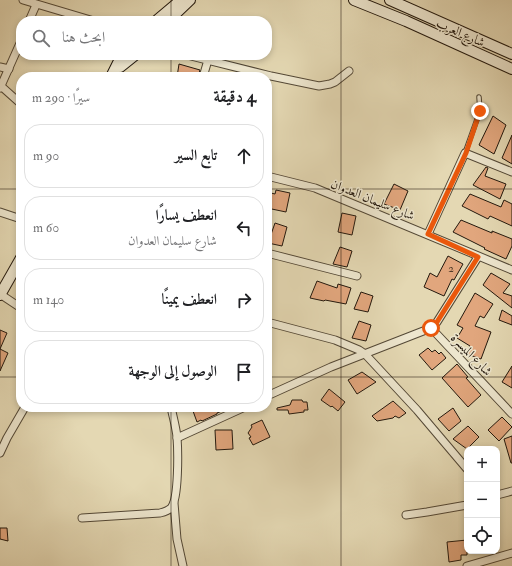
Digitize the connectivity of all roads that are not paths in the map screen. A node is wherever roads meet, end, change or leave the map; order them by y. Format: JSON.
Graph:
{"nodes":[{"id":1,"x":23,"y":0,"type":"edge"},
{"id":2,"x":181,"y":0,"type":"edge"},
{"id":3,"x":190,"y":0,"type":"edge"},
{"id":4,"x":354,"y":0,"type":"edge"},
{"id":5,"x":390,"y":0,"type":"edge"},
{"id":6,"x":36,"y":5,"type":"junction"},
{"id":7,"x":31,"y":16,"type":"edge"},
{"id":8,"x":76,"y":16,"type":"edge"},
{"id":9,"x":162,"y":16,"type":"edge"},
{"id":10,"x":173,"y":16,"type":"edge"},
{"id":11,"x":16,"y":53,"type":"edge"},
{"id":12,"x":512,"y":54,"type":"edge"},
{"id":13,"x":121,"y":60,"type":"edge"},
{"id":14,"x":129,"y":60,"type":"edge"},
{"id":15,"x":208,"y":60,"type":"joint"},
{"id":16,"x":0,"y":67,"type":"edge"},
{"id":17,"x":117,"y":68,"type":"junction"},
{"id":18,"x":9,"y":69,"type":"junction"},
{"id":19,"x":512,"y":69,"type":"edge"},
{"id":20,"x":349,"y":71,"type":"dead end"},
{"id":21,"x":114,"y":72,"type":"edge"},
{"id":22,"x":204,"y":72,"type":"edge"},
{"id":23,"x":255,"y":72,"type":"edge"},
{"id":24,"x":272,"y":76,"type":"edge"},
{"id":25,"x":0,"y":87,"type":"edge"},
{"id":26,"x":479,"y":96,"type":"dead end"},
{"id":27,"x":16,"y":100,"type":"edge"},
{"id":28,"x":466,"y":153,"type":"junction"},
{"id":29,"x":512,"y":172,"type":"edge"},
{"id":30,"x":272,"y":177,"type":"edge"},
{"id":31,"x":0,"y":212,"type":"edge"},
{"id":32,"x":16,"y":217,"type":"edge"},
{"id":33,"x":428,"y":234,"type":"junction"},
{"id":34,"x":272,"y":254,"type":"edge"},
{"id":35,"x":478,"y":257,"type":"junction"},
{"id":36,"x":16,"y":267,"type":"edge"},
{"id":37,"x":512,"y":270,"type":"edge"},
{"id":38,"x":357,"y":276,"type":"dead end"},
{"id":39,"x":0,"y":294,"type":"edge"},
{"id":40,"x":16,"y":305,"type":"edge"},
{"id":41,"x":272,"y":323,"type":"edge"},
{"id":42,"x":431,"y":328,"type":"junction"},
{"id":43,"x":365,"y":354,"type":"junction"},
{"id":44,"x":272,"y":394,"type":"edge"},
{"id":45,"x":22,"y":412,"type":"edge"},
{"id":46,"x":172,"y":412,"type":"edge"},
{"id":47,"x":234,"y":412,"type":"edge"},
{"id":48,"x":512,"y":414,"type":"edge"},
{"id":49,"x":177,"y":438,"type":"junction"},
{"id":50,"x":0,"y":453,"type":"edge"},
{"id":51,"x":464,"y":466,"type":"edge"},
{"id":52,"x":512,"y":491,"type":"edge"},
{"id":53,"x":500,"y":494,"type":"edge"},
{"id":54,"x":174,"y":503,"type":"junction"},
{"id":55,"x":464,"y":506,"type":"edge"},
{"id":56,"x":406,"y":515,"type":"dead end"},
{"id":57,"x":82,"y":518,"type":"dead end"},
{"id":58,"x":512,"y":552,"type":"edge"},
{"id":59,"x":183,"y":566,"type":"edge"},
{"id":60,"x":467,"y":566,"type":"edge"}],
"edges":[{"from":1,"to":6,"type":"street"},
{"from":2,"to":9,"type":"main road"},
{"from":3,"to":10,"type":"main road"},
{"from":4,"to":19,"type":"main road","name":"شارع العرب"},
{"from":5,"to":12,"type":"main road","name":"شارع العرب"},
{"from":6,"to":7,"type":"street"},
{"from":6,"to":8,"type":"street"},
{"from":11,"to":18,"type":"street"},
{"from":13,"to":17,"type":"main road"},
{"from":14,"to":17,"type":"main road"},
{"from":15,"to":22,"type":"street"},
{"from":15,"to":23,"type":"street"},
{"from":16,"to":18,"type":"street"},
{"from":17,"to":21,"type":"main road"},
{"from":18,"to":25,"type":"street"},
{"from":20,"to":24,"type":"street"},
{"from":25,"to":27,"type":"street"},
{"from":26,"to":28,"type":"lane"},
{"from":28,"to":29,"type":"street"},
{"from":28,"to":33,"type":"street"},
{"from":30,"to":33,"type":"street","name":"شارع سليمان العدوان"},
{"from":31,"to":32,"type":"street"},
{"from":33,"to":35,"type":"street","name":"شارع سليمان العدوان"},
{"from":34,"to":38,"type":"street"},
{"from":35,"to":37,"type":"street","name":"شارع سليمان العدوان"},
{"from":35,"to":42,"type":"street"},
{"from":36,"to":39,"type":"main road"},
{"from":39,"to":40,"type":"street"},
{"from":41,"to":43,"type":"street"},
{"from":42,"to":43,"type":"street"},
{"from":42,"to":48,"type":"street","name":"شارع الميسرة"},
{"from":43,"to":44,"type":"street"},
{"from":43,"to":51,"type":"street"},
{"from":45,"to":50,"type":"street"},
{"from":46,"to":49,"type":"street"},
{"from":47,"to":49,"type":"street"},
{"from":49,"to":54,"type":"street"},
{"from":52,"to":53,"type":"street"},
{"from":54,"to":57,"type":"street"},
{"from":54,"to":59,"type":"street"},
{"from":55,"to":56,"type":"street"},
{"from":58,"to":60,"type":"street"}]}
